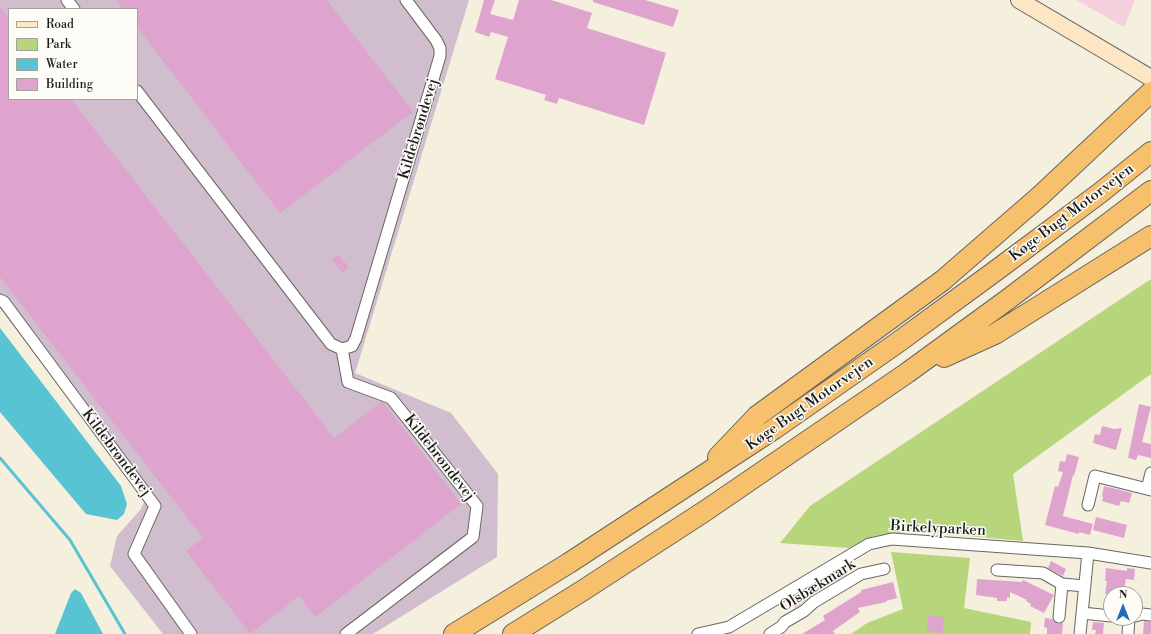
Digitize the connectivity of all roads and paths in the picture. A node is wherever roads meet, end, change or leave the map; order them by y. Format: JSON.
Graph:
{"nodes":[{"id":1,"x":67,"y":0,"type":"edge"},
{"id":2,"x":406,"y":0,"type":"edge"},
{"id":3,"x":1019,"y":0,"type":"edge"},
{"id":4,"x":73,"y":8,"type":"edge"},
{"id":5,"x":1151,"y":78,"type":"edge"},
{"id":6,"x":138,"y":92,"type":"edge"},
{"id":7,"x":1151,"y":92,"type":"edge"},
{"id":8,"x":1151,"y":152,"type":"edge"},
{"id":9,"x":1151,"y":191,"type":"edge"},
{"id":10,"x":1151,"y":236,"type":"edge"},
{"id":11,"x":0,"y":300,"type":"edge"},
{"id":12,"x":342,"y":349,"type":"junction"},
{"id":13,"x":907,"y":373,"type":"junction"},
{"id":14,"x":1151,"y":473,"type":"edge"},
{"id":15,"x":691,"y":484,"type":"junction"},
{"id":16,"x":1149,"y":489,"type":"edge"},
{"id":17,"x":1088,"y":505,"type":"dead end"},
{"id":18,"x":1088,"y":553,"type":"junction"},
{"id":19,"x":1151,"y":563,"type":"edge"},
{"id":20,"x":884,"y":569,"type":"dead end"},
{"id":21,"x":997,"y":570,"type":"dead end"},
{"id":22,"x":1062,"y":584,"type":"junction"},
{"id":23,"x":1085,"y":586,"type":"junction"},
{"id":24,"x":1082,"y":613,"type":"junction"},
{"id":25,"x":1103,"y":615,"type":"edge"},
{"id":26,"x":1059,"y":617,"type":"dead end"},
{"id":27,"x":731,"y":630,"type":"edge"},
{"id":28,"x":191,"y":634,"type":"edge"},
{"id":29,"x":346,"y":634,"type":"edge"},
{"id":30,"x":454,"y":634,"type":"edge"},
{"id":31,"x":513,"y":634,"type":"edge"},
{"id":32,"x":698,"y":634,"type":"edge"},
{"id":33,"x":770,"y":634,"type":"edge"},
{"id":34,"x":1080,"y":634,"type":"edge"}],
"edges":[{"from":1,"to":4,"type":"street"},
{"from":2,"to":12,"type":"street","name":"Kildebrøndevej"},
{"from":3,"to":5,"type":"street"},
{"from":6,"to":12,"type":"street"},
{"from":7,"to":15,"type":"highway"},
{"from":8,"to":15,"type":"highway","name":"Køge Bugt Motorvejen"},
{"from":9,"to":13,"type":"highway","name":"Køge Bugt Motorvejen"},
{"from":10,"to":13,"type":"highway"},
{"from":11,"to":28,"type":"street","name":"Kildebrøndevej"},
{"from":12,"to":29,"type":"street","name":"Kildebrøndevej"},
{"from":13,"to":31,"type":"highway","name":"Køge Bugt Motorvejen"},
{"from":14,"to":16,"type":"street"},
{"from":15,"to":30,"type":"highway","name":"Køge Bugt Motorvejen"},
{"from":16,"to":17,"type":"street"},
{"from":18,"to":19,"type":"street","name":"Birkelyparken"},
{"from":18,"to":23,"type":"street"},
{"from":18,"to":27,"type":"street","name":"Birkelyparken"},
{"from":20,"to":33,"type":"street","name":"Olsbækmark"},
{"from":21,"to":22,"type":"street"},
{"from":22,"to":23,"type":"street"},
{"from":22,"to":26,"type":"street"},
{"from":23,"to":24,"type":"street"},
{"from":24,"to":25,"type":"street"},
{"from":24,"to":34,"type":"street"},
{"from":27,"to":32,"type":"street","name":"Birkelyparken"}]}
